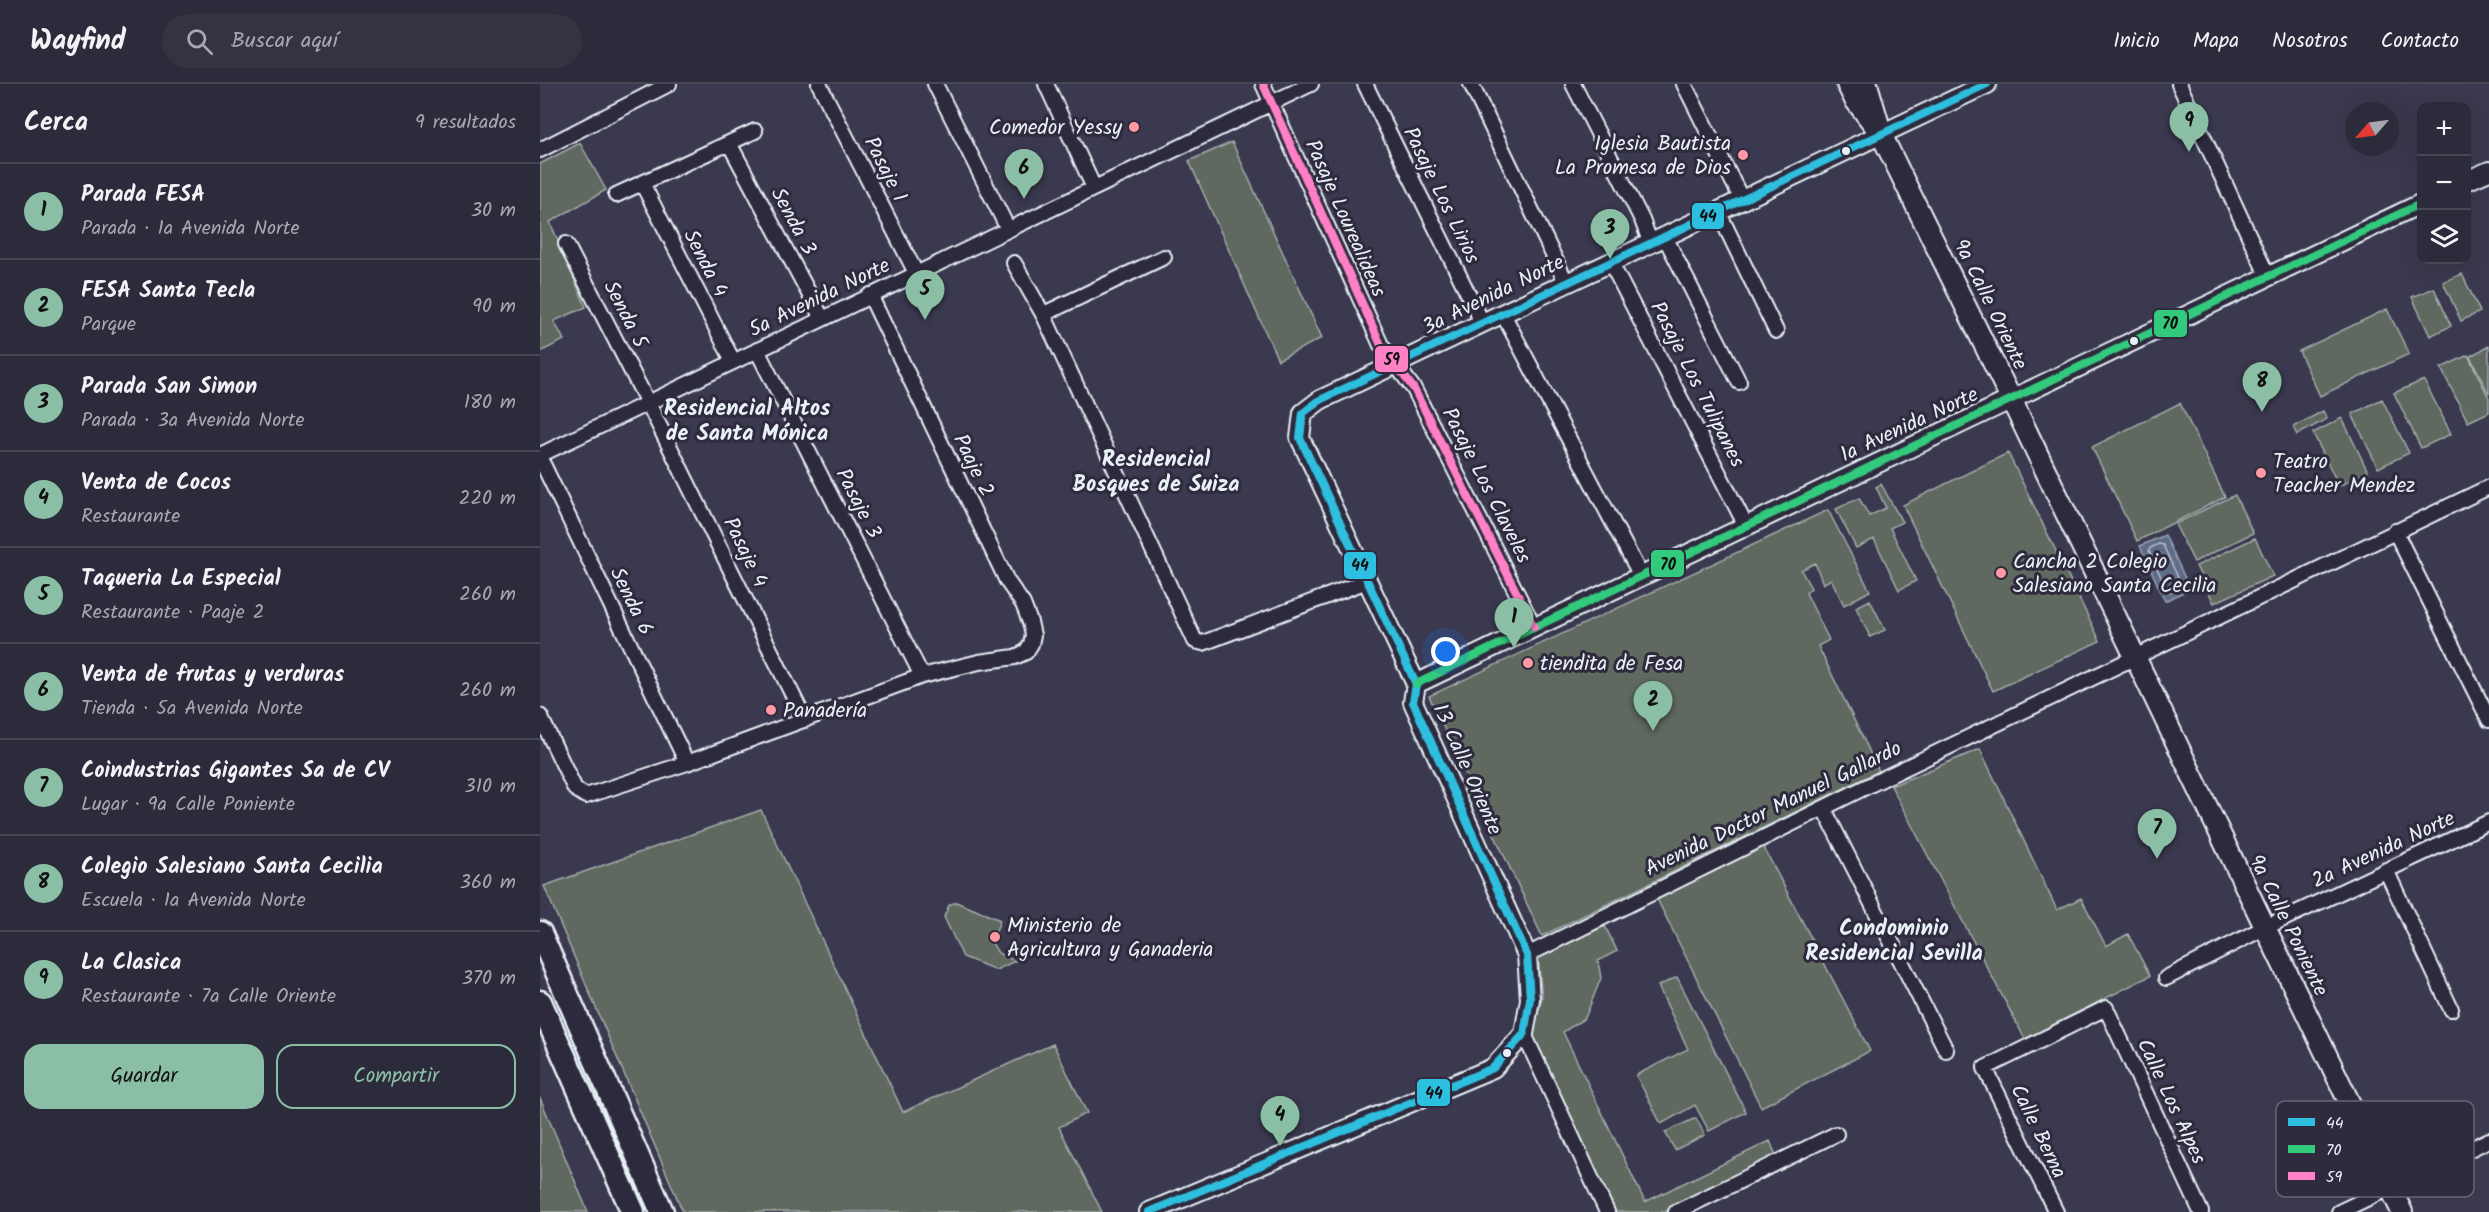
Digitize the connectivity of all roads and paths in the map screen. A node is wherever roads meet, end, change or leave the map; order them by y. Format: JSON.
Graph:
{"nodes":[{"id":1,"x":669,"y":84,"type":"edge"},
{"id":2,"x":819,"y":84,"type":"edge"},
{"id":3,"x":935,"y":84,"type":"edge"},
{"id":4,"x":1046,"y":84,"type":"edge"},
{"id":5,"x":1263,"y":84,"type":"edge"},
{"id":6,"x":1311,"y":84,"type":"edge"},
{"id":7,"x":1365,"y":84,"type":"edge"},
{"id":8,"x":1471,"y":84,"type":"edge"},
{"id":9,"x":1573,"y":84,"type":"edge"},
{"id":10,"x":1684,"y":84,"type":"edge"},
{"id":11,"x":1847,"y":84,"type":"edge"},
{"id":12,"x":1867,"y":84,"type":"edge"},
{"id":13,"x":1988,"y":84,"type":"edge"},
{"id":14,"x":2179,"y":84,"type":"edge"},
{"id":15,"x":1271,"y":103,"type":"junction"},
{"id":16,"x":755,"y":131,"type":"dead end"},
{"id":17,"x":1881,"y":134,"type":"junction"},
{"id":18,"x":729,"y":143,"type":"junction"},
{"id":19,"x":540,"y":150,"type":"edge"},
{"id":20,"x":2489,"y":171,"type":"edge"},
{"id":21,"x":2471,"y":179,"type":"edge"},
{"id":22,"x":642,"y":183,"type":"junction"},
{"id":23,"x":1094,"y":188,"type":"junction"},
{"id":24,"x":616,"y":195,"type":"dead end"},
{"id":25,"x":1742,"y":200,"type":"junction"},
{"id":26,"x":2417,"y":205,"type":"edge"},
{"id":27,"x":1718,"y":212,"type":"junction"},
{"id":28,"x":1008,"y":229,"type":"junction"},
{"id":29,"x":1658,"y":240,"type":"junction"},
{"id":30,"x":566,"y":244,"type":"dead end"},
{"id":31,"x":1164,"y":257,"type":"dead end"},
{"id":32,"x":1014,"y":262,"type":"dead end"},
{"id":33,"x":1611,"y":263,"type":"junction"},
{"id":34,"x":916,"y":273,"type":"junction"},
{"id":35,"x":2268,"y":276,"type":"junction"},
{"id":36,"x":1567,"y":284,"type":"junction"},
{"id":37,"x":870,"y":295,"type":"junction"},
{"id":38,"x":1503,"y":314,"type":"junction"},
{"id":39,"x":1044,"y":316,"type":"junction"},
{"id":40,"x":822,"y":318,"type":"junction"},
{"id":41,"x":1483,"y":324,"type":"junction"},
{"id":42,"x":1776,"y":331,"type":"dead end"},
{"id":43,"x":757,"y":350,"type":"junction"},
{"id":44,"x":733,"y":361,"type":"junction"},
{"id":45,"x":1396,"y":366,"type":"junction"},
{"id":46,"x":1739,"y":382,"type":"dead end"},
{"id":47,"x":2012,"y":400,"type":"junction"},
{"id":48,"x":648,"y":403,"type":"junction"},
{"id":49,"x":1300,"y":438,"type":"joint"},
{"id":50,"x":540,"y":457,"type":"edge"},
{"id":51,"x":2489,"y":487,"type":"edge"},
{"id":52,"x":1746,"y":526,"type":"junction"},
{"id":53,"x":2395,"y":531,"type":"junction"},
{"id":54,"x":1641,"y":576,"type":"junction"},
{"id":55,"x":1367,"y":581,"type":"junction"},
{"id":56,"x":1534,"y":627,"type":"junction"},
{"id":57,"x":2135,"y":659,"type":"junction"},
{"id":58,"x":922,"y":675,"type":"junction"},
{"id":59,"x":1416,"y":684,"type":"junction"},
{"id":60,"x":540,"y":716,"type":"edge"},
{"id":61,"x":805,"y":720,"type":"junction"},
{"id":62,"x":2489,"y":720,"type":"edge"},
{"id":63,"x":687,"y":763,"type":"junction"},
{"id":64,"x":1824,"y":808,"type":"junction"},
{"id":65,"x":2489,"y":822,"type":"edge"},
{"id":66,"x":2386,"y":870,"type":"junction"},
{"id":67,"x":2264,"y":928,"type":"junction"},
{"id":68,"x":540,"y":933,"type":"edge"},
{"id":69,"x":1527,"y":955,"type":"junction"},
{"id":70,"x":2166,"y":978,"type":"dead end"},
{"id":71,"x":540,"y":1002,"type":"edge"},
{"id":72,"x":2106,"y":1008,"type":"joint"},
{"id":73,"x":2451,"y":1009,"type":"dead end"},
{"id":74,"x":1524,"y":1034,"type":"junction"},
{"id":75,"x":1946,"y":1050,"type":"dead end"},
{"id":76,"x":2347,"y":1101,"type":"edge"},
{"id":77,"x":1836,"y":1134,"type":"dead end"},
{"id":78,"x":2489,"y":1140,"type":"edge"},
{"id":79,"x":2474,"y":1147,"type":"edge"},
{"id":80,"x":2370,"y":1197,"type":"edge"},
{"id":81,"x":2394,"y":1197,"type":"edge"},
{"id":82,"x":633,"y":1212,"type":"edge"},
{"id":83,"x":662,"y":1212,"type":"edge"},
{"id":84,"x":1149,"y":1212,"type":"edge"},
{"id":85,"x":1606,"y":1212,"type":"edge"},
{"id":86,"x":1676,"y":1212,"type":"edge"},
{"id":87,"x":2055,"y":1212,"type":"edge"},
{"id":88,"x":2201,"y":1212,"type":"edge"},
{"id":89,"x":2339,"y":1212,"type":"edge"},
{"id":90,"x":2402,"y":1212,"type":"edge"}],
"edges":[{"from":1,"to":19,"type":"street"},
{"from":2,"to":34,"type":"street","name":"Pasaje 1"},
{"from":3,"to":28,"type":"street"},
{"from":4,"to":23,"type":"street"},
{"from":5,"to":15,"type":"street","name":"Pasaje Lourealideas"},
{"from":6,"to":15,"type":"street","name":"5a Avenida Norte"},
{"from":7,"to":41,"type":"street","name":"Pasaje Los Lirios"},
{"from":8,"to":36,"type":"street"},
{"from":9,"to":29,"type":"street"},
{"from":10,"to":25,"type":"street"},
{"from":11,"to":17,"type":"main road","name":"9a Calle Oriente"},
{"from":12,"to":17,"type":"main road","name":"9a Calle Oriente"},
{"from":13,"to":17,"type":"street","name":"3a Avenida Norte"},
{"from":14,"to":35,"type":"street"},
{"from":15,"to":23,"type":"street","name":"5a Avenida Norte"},
{"from":15,"to":45,"type":"street","name":"Pasaje Lourealideas"},
{"from":16,"to":18,"type":"street"},
{"from":17,"to":25,"type":"street","name":"3a Avenida Norte"},
{"from":17,"to":47,"type":"main road","name":"9a Calle Oriente"},
{"from":18,"to":22,"type":"street"},
{"from":18,"to":40,"type":"street","name":"Senda 3"},
{"from":20,"to":21,"type":"street"},
{"from":22,"to":24,"type":"street"},
{"from":22,"to":44,"type":"street","name":"Senda 4"},
{"from":23,"to":28,"type":"street","name":"5a Avenida Norte"},
{"from":25,"to":27,"type":"street","name":"3a Avenida Norte"},
{"from":26,"to":35,"type":"street","name":"1a Avenida Norte"},
{"from":27,"to":29,"type":"street","name":"3a Avenida Norte"},
{"from":27,"to":42,"type":"street"},
{"from":28,"to":34,"type":"street","name":"5a Avenida Norte"},
{"from":29,"to":33,"type":"street","name":"3a Avenida Norte"},
{"from":29,"to":46,"type":"street"},
{"from":30,"to":48,"type":"street","name":"Senda 5"},
{"from":31,"to":39,"type":"street"},
{"from":32,"to":39,"type":"street"},
{"from":33,"to":36,"type":"street","name":"3a Avenida Norte"},
{"from":33,"to":52,"type":"street","name":"Pasaje Los Tulipanes"},
{"from":34,"to":37,"type":"street","name":"5a Avenida Norte"},
{"from":35,"to":47,"type":"street","name":"1a Avenida Norte"},
{"from":36,"to":38,"type":"street","name":"3a Avenida Norte"},
{"from":37,"to":40,"type":"street","name":"5a Avenida Norte"},
{"from":37,"to":58,"type":"street","name":"Paaje 2"},
{"from":38,"to":41,"type":"street","name":"3a Avenida Norte"},
{"from":38,"to":54,"type":"street"},
{"from":39,"to":55,"type":"street"},
{"from":40,"to":43,"type":"street","name":"5a Avenida Norte"},
{"from":41,"to":45,"type":"street","name":"3a Avenida Norte"},
{"from":43,"to":44,"type":"street","name":"5a Avenida Norte"},
{"from":43,"to":58,"type":"street","name":"Pasaje 3"},
{"from":44,"to":48,"type":"street","name":"5a Avenida Norte"},
{"from":45,"to":49,"type":"street","name":"3a Avenida Norte"},
{"from":45,"to":56,"type":"street","name":"Pasaje Los Claveles"},
{"from":47,"to":52,"type":"street","name":"1a Avenida Norte"},
{"from":47,"to":57,"type":"main road","name":"9a Calle Oriente"},
{"from":48,"to":50,"type":"street","name":"5a Avenida Norte"},
{"from":48,"to":61,"type":"street","name":"Pasaje 4"},
{"from":49,"to":55,"type":"street","name":"13 Calle Oriente"},
{"from":50,"to":63,"type":"street","name":"Senda 6"},
{"from":51,"to":53,"type":"street","name":"Avenida Doctor Manuel Gallardo"},
{"from":52,"to":54,"type":"street","name":"1a Avenida Norte"},
{"from":53,"to":57,"type":"street","name":"Avenida Doctor Manuel Gallardo"},
{"from":53,"to":62,"type":"street"},
{"from":54,"to":56,"type":"street","name":"1a Avenida Norte"},
{"from":55,"to":59,"type":"street","name":"13 Calle Oriente"},
{"from":56,"to":59,"type":"street","name":"1a Avenida Norte"},
{"from":57,"to":64,"type":"street","name":"Avenida Doctor Manuel Gallardo"},
{"from":57,"to":67,"type":"main road","name":"9a Calle Poniente"},
{"from":58,"to":61,"type":"street"},
{"from":59,"to":69,"type":"street","name":"13 Calle Oriente"},
{"from":60,"to":63,"type":"street"},
{"from":61,"to":63,"type":"street"},
{"from":64,"to":69,"type":"street","name":"Avenida Doctor Manuel Gallardo"},
{"from":64,"to":75,"type":"street"},
{"from":65,"to":66,"type":"street","name":"2a Avenida Norte"},
{"from":66,"to":67,"type":"street","name":"2a Avenida Norte"},
{"from":66,"to":73,"type":"street"},
{"from":67,"to":70,"type":"street","name":"2a Avenida Norte"},
{"from":67,"to":76,"type":"main road","name":"9a Calle Poniente"},
{"from":68,"to":83,"type":"highway"},
{"from":69,"to":74,"type":"street"},
{"from":71,"to":82,"type":"highway"},
{"from":72,"to":87,"type":"street","name":"Calle Berna"},
{"from":72,"to":88,"type":"street","name":"Calle Los Alpes"},
{"from":74,"to":84,"type":"street"},
{"from":74,"to":85,"type":"street"},
{"from":77,"to":86,"type":"street"},
{"from":78,"to":79,"type":"street"},
{"from":80,"to":89,"type":"street"},
{"from":81,"to":90,"type":"main road","name":"9a Calle Poniente"}]}
